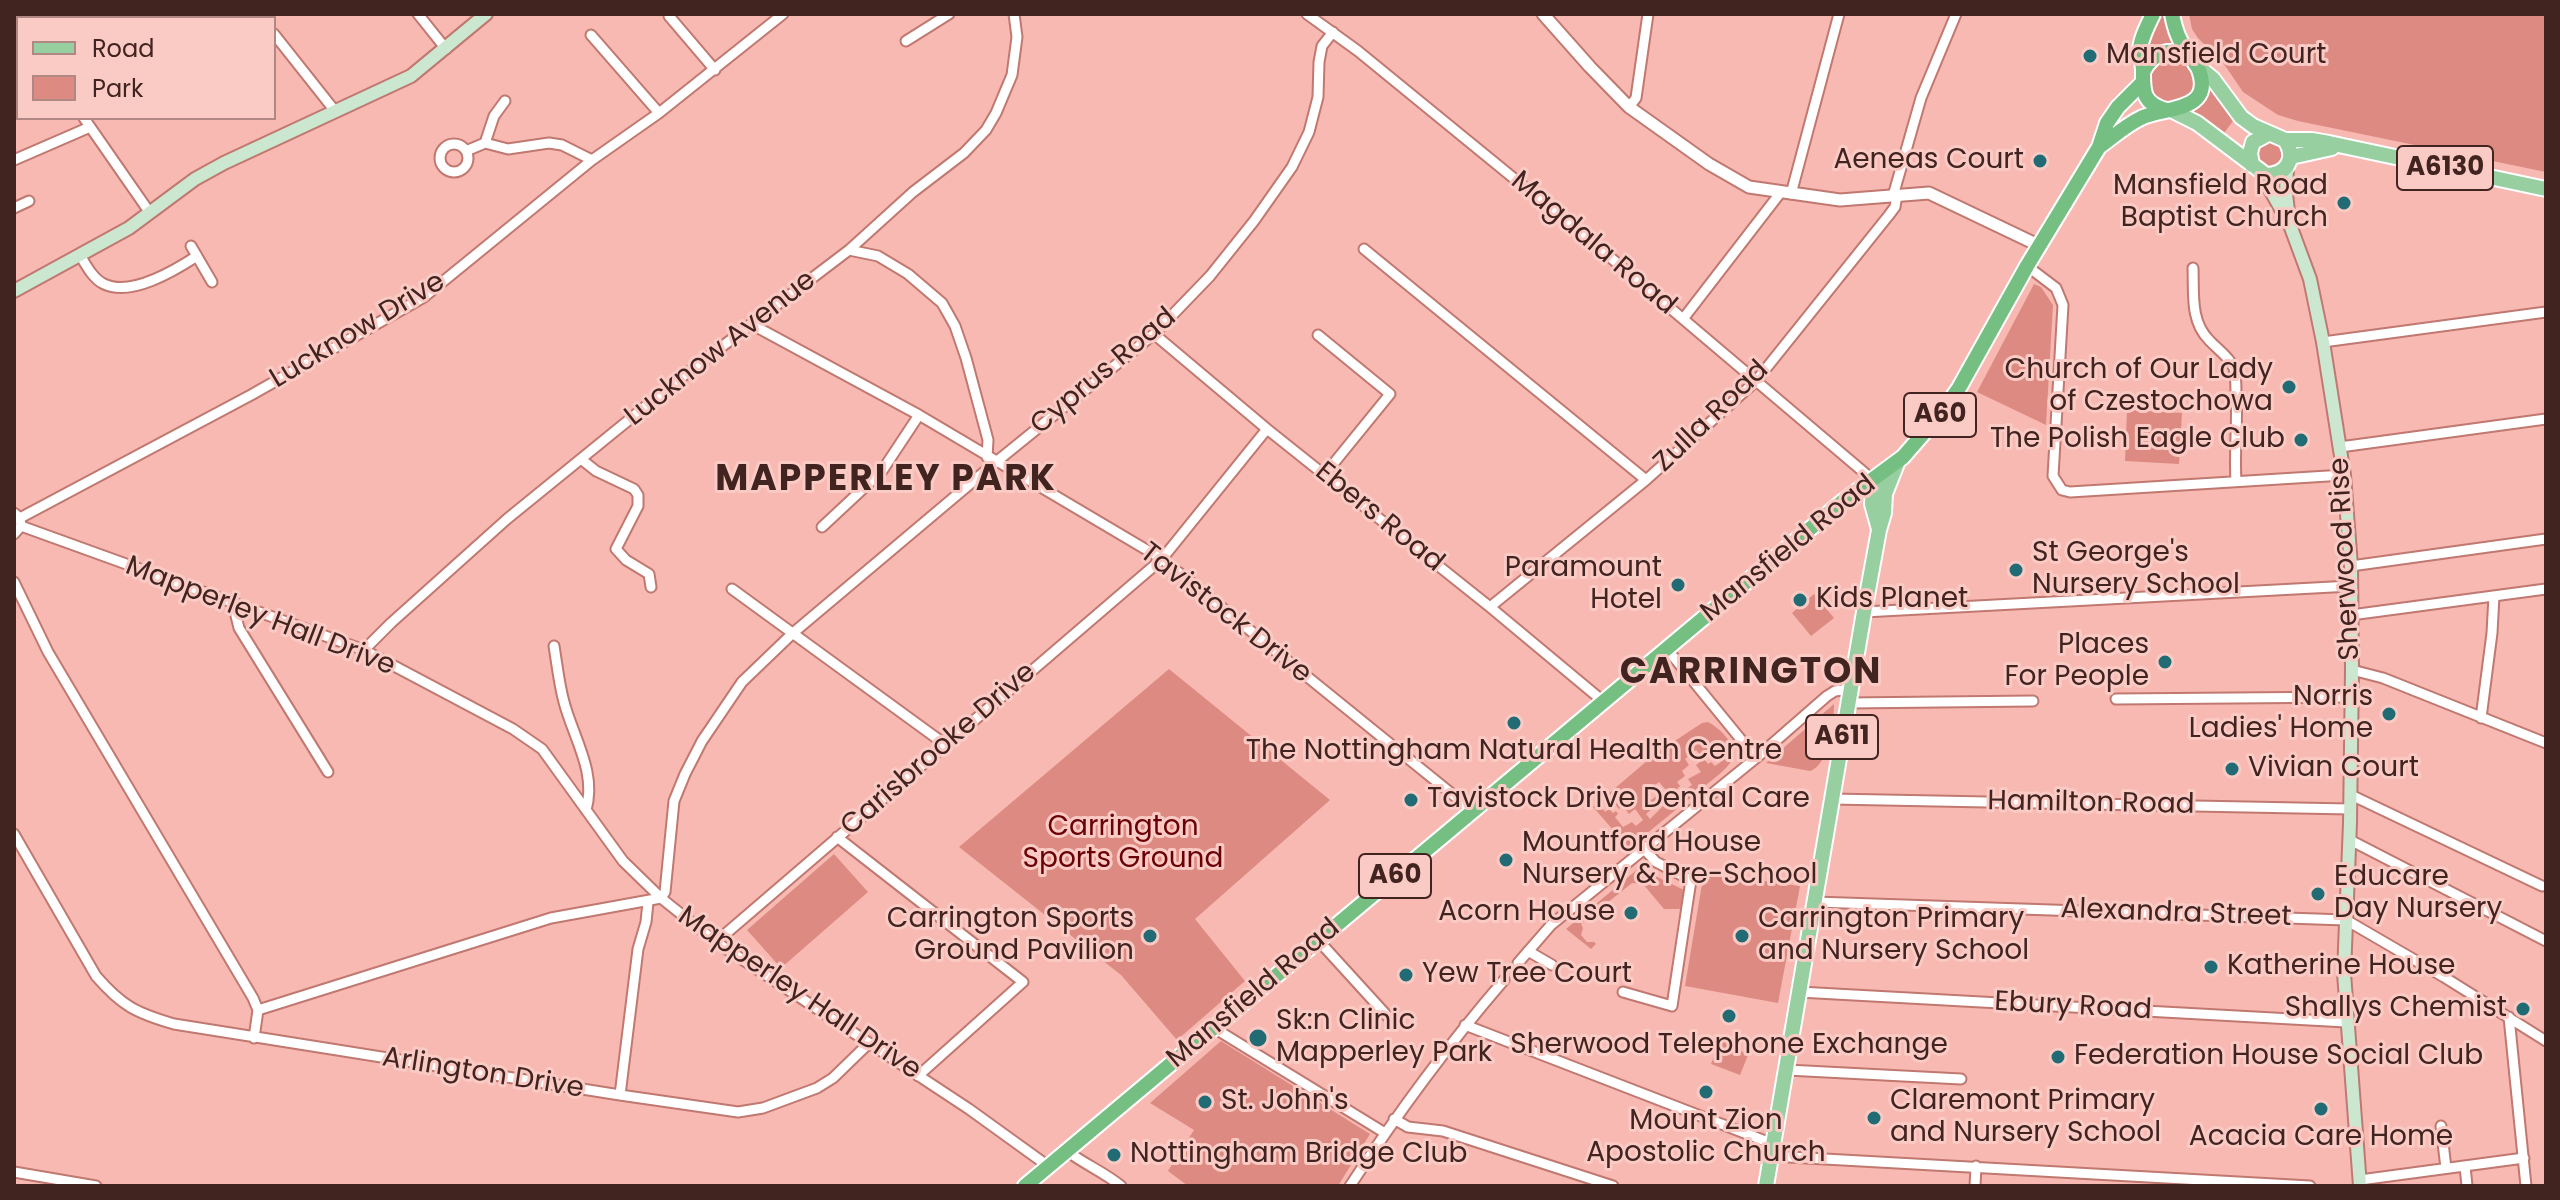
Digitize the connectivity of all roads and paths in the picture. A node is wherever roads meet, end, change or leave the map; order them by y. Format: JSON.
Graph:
{"nodes":[{"id":1,"x":418,"y":14,"type":"edge"},
{"id":2,"x":486,"y":14,"type":"edge"},
{"id":3,"x":783,"y":14,"type":"edge"},
{"id":4,"x":1014,"y":14,"type":"edge"},
{"id":5,"x":1307,"y":14,"type":"edge"},
{"id":6,"x":1543,"y":14,"type":"edge"},
{"id":7,"x":1648,"y":14,"type":"edge"},
{"id":8,"x":1839,"y":14,"type":"edge"},
{"id":9,"x":1956,"y":14,"type":"edge"},
{"id":10,"x":2153,"y":14,"type":"edge"},
{"id":11,"x":2172,"y":14,"type":"edge"},
{"id":12,"x":946,"y":15,"type":"edge"},
{"id":13,"x":669,"y":16,"type":"dead end"},
{"id":14,"x":1333,"y":32,"type":"junction"},
{"id":15,"x":591,"y":35,"type":"dead end"},
{"id":16,"x":276,"y":37,"type":"edge"},
{"id":17,"x":906,"y":41,"type":"dead end"},
{"id":18,"x":446,"y":49,"type":"junction"},
{"id":19,"x":2194,"y":62,"type":"junction"},
{"id":20,"x":715,"y":70,"type":"junction"},
{"id":21,"x":2143,"y":77,"type":"junction"},
{"id":22,"x":505,"y":101,"type":"dead end"},
{"id":23,"x":1629,"y":107,"type":"junction"},
{"id":24,"x":2169,"y":110,"type":"junction"},
{"id":25,"x":335,"y":111,"type":"junction"},
{"id":26,"x":659,"y":113,"type":"junction"},
{"id":27,"x":87,"y":123,"type":"edge"},
{"id":28,"x":2268,"y":134,"type":"junction"},
{"id":29,"x":2285,"y":140,"type":"junction"},
{"id":30,"x":485,"y":143,"type":"junction"},
{"id":31,"x":2344,"y":146,"type":"junction"},
{"id":32,"x":2099,"y":147,"type":"junction"},
{"id":33,"x":466,"y":151,"type":"dead end"},
{"id":34,"x":14,"y":160,"type":"edge"},
{"id":35,"x":592,"y":160,"type":"junction"},
{"id":36,"x":2289,"y":162,"type":"junction"},
{"id":37,"x":2257,"y":169,"type":"junction"},
{"id":38,"x":2546,"y":189,"type":"edge"},
{"id":39,"x":1786,"y":193,"type":"junction"},
{"id":40,"x":1895,"y":196,"type":"junction"},
{"id":41,"x":29,"y":201,"type":"dead end"},
{"id":42,"x":14,"y":208,"type":"edge"},
{"id":43,"x":150,"y":213,"type":"junction"},
{"id":44,"x":2290,"y":225,"type":"junction"},
{"id":45,"x":191,"y":246,"type":"dead end"},
{"id":46,"x":2040,"y":246,"type":"junction"},
{"id":47,"x":1364,"y":249,"type":"dead end"},
{"id":48,"x":849,"y":250,"type":"junction"},
{"id":49,"x":80,"y":255,"type":"junction"},
{"id":50,"x":197,"y":256,"type":"junction"},
{"id":51,"x":2027,"y":266,"type":"junction"},
{"id":52,"x":2193,"y":268,"type":"dead end"},
{"id":53,"x":212,"y":282,"type":"dead end"},
{"id":54,"x":14,"y":291,"type":"edge"},
{"id":55,"x":2546,"y":312,"type":"edge"},
{"id":56,"x":1683,"y":319,"type":"junction"},
{"id":57,"x":751,"y":324,"type":"junction"},
{"id":58,"x":1154,"y":334,"type":"junction"},
{"id":59,"x":1318,"y":335,"type":"dead end"},
{"id":60,"x":2323,"y":342,"type":"junction"},
{"id":61,"x":1756,"y":381,"type":"junction"},
{"id":62,"x":919,"y":415,"type":"junction"},
{"id":63,"x":2546,"y":419,"type":"edge"},
{"id":64,"x":1267,"y":429,"type":"junction"},
{"id":65,"x":2340,"y":447,"type":"junction"},
{"id":66,"x":581,"y":459,"type":"junction"},
{"id":67,"x":991,"y":459,"type":"junction"},
{"id":68,"x":1898,"y":461,"type":"junction"},
{"id":69,"x":1325,"y":474,"type":"junction"},
{"id":70,"x":2344,"y":475,"type":"junction"},
{"id":71,"x":1646,"y":480,"type":"junction"},
{"id":72,"x":1873,"y":480,"type":"junction"},
{"id":73,"x":2236,"y":481,"type":"junction"},
{"id":74,"x":1885,"y":494,"type":"junction"},
{"id":75,"x":18,"y":519,"type":"edge"},
{"id":76,"x":822,"y":527,"type":"dead end"},
{"id":77,"x":1879,"y":530,"type":"junction"},
{"id":78,"x":14,"y":534,"type":"edge"},
{"id":79,"x":2546,"y":539,"type":"edge"},
{"id":80,"x":1162,"y":559,"type":"junction"},
{"id":81,"x":2351,"y":566,"type":"junction"},
{"id":82,"x":14,"y":582,"type":"edge"},
{"id":83,"x":2351,"y":586,"type":"junction"},
{"id":84,"x":651,"y":587,"type":"dead end"},
{"id":85,"x":732,"y":589,"type":"dead end"},
{"id":86,"x":2546,"y":589,"type":"edge"},
{"id":87,"x":2494,"y":596,"type":"junction"},
{"id":88,"x":239,"y":607,"type":"junction"},
{"id":89,"x":1490,"y":607,"type":"junction"},
{"id":90,"x":1864,"y":612,"type":"junction"},
{"id":91,"x":2351,"y":615,"type":"junction"},
{"id":92,"x":793,"y":633,"type":"junction"},
{"id":93,"x":554,"y":646,"type":"dead end"},
{"id":94,"x":1667,"y":649,"type":"junction"},
{"id":95,"x":364,"y":650,"type":"junction"},
{"id":96,"x":2352,"y":670,"type":"junction"},
{"id":97,"x":1849,"y":696,"type":"junction"},
{"id":98,"x":2351,"y":697,"type":"junction"},
{"id":99,"x":2116,"y":699,"type":"dead end"},
{"id":100,"x":2033,"y":701,"type":"dead end"},
{"id":101,"x":1604,"y":702,"type":"junction"},
{"id":102,"x":2481,"y":718,"type":"junction"},
{"id":103,"x":2546,"y":743,"type":"edge"},
{"id":104,"x":946,"y":745,"type":"junction"},
{"id":105,"x":1756,"y":758,"type":"junction"},
{"id":106,"x":328,"y":772,"type":"dead end"},
{"id":107,"x":1832,"y":799,"type":"junction"},
{"id":108,"x":2350,"y":802,"type":"junction"},
{"id":109,"x":586,"y":810,"type":"junction"},
{"id":110,"x":1473,"y":811,"type":"junction"},
{"id":111,"x":14,"y":834,"type":"edge"},
{"id":112,"x":837,"y":837,"type":"junction"},
{"id":113,"x":2350,"y":840,"type":"junction"},
{"id":114,"x":1644,"y":849,"type":"junction"},
{"id":115,"x":2542,"y":886,"type":"dead end"},
{"id":116,"x":661,"y":898,"type":"junction"},
{"id":117,"x":648,"y":902,"type":"junction"},
{"id":118,"x":1815,"y":902,"type":"junction"},
{"id":119,"x":2346,"y":920,"type":"junction"},
{"id":120,"x":1318,"y":940,"type":"junction"},
{"id":121,"x":2546,"y":941,"type":"edge"},
{"id":122,"x":716,"y":942,"type":"junction"},
{"id":123,"x":1528,"y":951,"type":"junction"},
{"id":124,"x":1518,"y":963,"type":"dead end"},
{"id":125,"x":1552,"y":965,"type":"dead end"},
{"id":126,"x":1504,"y":980,"type":"dead end"},
{"id":127,"x":1623,"y":992,"type":"dead end"},
{"id":128,"x":1799,"y":992,"type":"junction"},
{"id":129,"x":258,"y":1010,"type":"junction"},
{"id":130,"x":2509,"y":1017,"type":"junction"},
{"id":131,"x":1390,"y":1019,"type":"dead end"},
{"id":132,"x":2346,"y":1022,"type":"junction"},
{"id":133,"x":1465,"y":1025,"type":"junction"},
{"id":134,"x":1214,"y":1028,"type":"junction"},
{"id":135,"x":254,"y":1038,"type":"junction"},
{"id":136,"x":2546,"y":1041,"type":"edge"},
{"id":137,"x":868,"y":1044,"type":"junction"},
{"id":138,"x":1787,"y":1070,"type":"junction"},
{"id":139,"x":918,"y":1076,"type":"junction"},
{"id":140,"x":1961,"y":1079,"type":"dead end"},
{"id":141,"x":620,"y":1095,"type":"junction"},
{"id":142,"x":1394,"y":1119,"type":"junction"},
{"id":143,"x":2441,"y":1126,"type":"dead end"},
{"id":144,"x":1385,"y":1133,"type":"junction"},
{"id":145,"x":1772,"y":1150,"type":"junction"},
{"id":146,"x":1067,"y":1151,"type":"junction"},
{"id":147,"x":2524,"y":1158,"type":"junction"},
{"id":148,"x":1048,"y":1166,"type":"junction"},
{"id":149,"x":1976,"y":1166,"type":"junction"},
{"id":150,"x":2465,"y":1166,"type":"junction"},
{"id":151,"x":2446,"y":1168,"type":"junction"},
{"id":152,"x":14,"y":1172,"type":"edge"},
{"id":153,"x":2222,"y":1183,"type":"edge"},
{"id":154,"x":2360,"y":1183,"type":"edge"},
{"id":155,"x":96,"y":1186,"type":"edge"},
{"id":156,"x":1025,"y":1186,"type":"edge"},
{"id":157,"x":1121,"y":1186,"type":"edge"},
{"id":158,"x":1350,"y":1186,"type":"edge"},
{"id":159,"x":1613,"y":1186,"type":"edge"},
{"id":160,"x":1766,"y":1186,"type":"edge"},
{"id":161,"x":1975,"y":1186,"type":"edge"},
{"id":162,"x":2310,"y":1186,"type":"edge"},
{"id":163,"x":2467,"y":1186,"type":"edge"},
{"id":164,"x":2526,"y":1186,"type":"edge"}],
"edges":[{"from":1,"to":18,"type":"street"},
{"from":2,"to":18,"type":"main road"},
{"from":3,"to":20,"type":"street","name":"Lucknow Drive"},
{"from":4,"to":48,"type":"street","name":"Lucknow Avenue"},
{"from":5,"to":14,"type":"street","name":"Magdala Road"},
{"from":6,"to":23,"type":"street"},
{"from":7,"to":23,"type":"street"},
{"from":8,"to":39,"type":"street"},
{"from":9,"to":40,"type":"street","name":"Zulla Road"},
{"from":10,"to":21,"type":"highway"},
{"from":11,"to":19,"type":"highway"},
{"from":12,"to":17,"type":"street"},
{"from":13,"to":20,"type":"street"},
{"from":14,"to":56,"type":"street","name":"Magdala Road"},
{"from":14,"to":58,"type":"street","name":"Cyprus Road"},
{"from":15,"to":26,"type":"street"},
{"from":16,"to":25,"type":"street"},
{"from":18,"to":25,"type":"main road"},
{"from":19,"to":21,"type":"highway","name":"Mansfield Road"},
{"from":19,"to":24,"type":"highway","name":"Mansfield Road"},
{"from":19,"to":28,"type":"main road"},
{"from":20,"to":26,"type":"street","name":"Lucknow Drive"},
{"from":21,"to":24,"type":"highway"},
{"from":21,"to":32,"type":"highway","name":"Mansfield Road","number":"A60"},
{"from":22,"to":30,"type":"street"},
{"from":23,"to":39,"type":"street"},
{"from":24,"to":32,"type":"highway","name":"Mansfield Road","number":"A60"},
{"from":24,"to":37,"type":"main road"},
{"from":25,"to":43,"type":"main road"},
{"from":26,"to":35,"type":"street","name":"Lucknow Drive"},
{"from":27,"to":34,"type":"street"},
{"from":27,"to":43,"type":"street"},
{"from":28,"to":29,"type":"main road"},
{"from":28,"to":37,"type":"main road"},
{"from":29,"to":31,"type":"main road","number":"A6130"},
{"from":29,"to":36,"type":"main road"},
{"from":30,"to":33,"type":"street"},
{"from":30,"to":35,"type":"street"},
{"from":31,"to":36,"type":"main road","number":"A6130"},
{"from":31,"to":38,"type":"main road","number":"A6130"},
{"from":32,"to":46,"type":"highway","name":"Mansfield Road","number":"A60"},
{"from":35,"to":75,"type":"street","name":"Lucknow Drive"},
{"from":36,"to":37,"type":"main road"},
{"from":36,"to":44,"type":"main road","name":"Sherwood Rise"},
{"from":37,"to":44,"type":"main road","name":"Sherwood Rise"},
{"from":39,"to":40,"type":"street"},
{"from":39,"to":56,"type":"street"},
{"from":40,"to":46,"type":"street"},
{"from":40,"to":61,"type":"street","name":"Zulla Road"},
{"from":41,"to":42,"type":"street"},
{"from":43,"to":49,"type":"main road"},
{"from":44,"to":60,"type":"main road","name":"Sherwood Rise"},
{"from":45,"to":50,"type":"street"},
{"from":46,"to":51,"type":"highway","name":"Mansfield Road","number":"A60"},
{"from":47,"to":71,"type":"street"},
{"from":48,"to":57,"type":"street","name":"Lucknow Avenue"},
{"from":48,"to":67,"type":"street"},
{"from":49,"to":50,"type":"street"},
{"from":49,"to":54,"type":"main road"},
{"from":50,"to":53,"type":"street"},
{"from":51,"to":68,"type":"highway","name":"Mansfield Road","number":"A60"},
{"from":51,"to":73,"type":"street"},
{"from":52,"to":73,"type":"street"},
{"from":55,"to":60,"type":"street"},
{"from":56,"to":61,"type":"street","name":"Magdala Road"},
{"from":57,"to":62,"type":"street","name":"Tavistock Drive"},
{"from":57,"to":66,"type":"street","name":"Lucknow Avenue"},
{"from":58,"to":64,"type":"street","name":"Ebers Road"},
{"from":58,"to":67,"type":"street","name":"Cyprus Road"},
{"from":59,"to":69,"type":"street"},
{"from":60,"to":65,"type":"main road","name":"Sherwood Rise"},
{"from":61,"to":71,"type":"street","name":"Zulla Road"},
{"from":61,"to":72,"type":"street","name":"Magdala Road"},
{"from":62,"to":67,"type":"street","name":"Tavistock Drive"},
{"from":62,"to":76,"type":"street"},
{"from":63,"to":65,"type":"street"},
{"from":64,"to":69,"type":"street","name":"Ebers Road"},
{"from":64,"to":80,"type":"street","name":"Carisbrooke Drive"},
{"from":65,"to":70,"type":"main road","name":"Sherwood Rise"},
{"from":66,"to":84,"type":"street"},
{"from":66,"to":95,"type":"street","name":"Lucknow Avenue"},
{"from":67,"to":80,"type":"street","name":"Tavistock Drive"},
{"from":67,"to":92,"type":"street","name":"Cyprus Road"},
{"from":68,"to":72,"type":"highway","name":"Mansfield Road","number":"A60"},
{"from":68,"to":74,"type":"main road"},
{"from":69,"to":89,"type":"street","name":"Ebers Road"},
{"from":70,"to":73,"type":"street"},
{"from":70,"to":81,"type":"main road","name":"Sherwood Rise"},
{"from":71,"to":89,"type":"street","name":"Zulla Road"},
{"from":72,"to":74,"type":"main road"},
{"from":72,"to":77,"type":"main road","number":"A611"},
{"from":72,"to":94,"type":"highway","name":"Mansfield Road","number":"A60"},
{"from":74,"to":77,"type":"main road"},
{"from":75,"to":78,"type":"street","name":"Lucknow Drive"},
{"from":75,"to":88,"type":"street","name":"Mapperley Hall Drive"},
{"from":77,"to":90,"type":"main road","number":"A611"},
{"from":79,"to":81,"type":"street"},
{"from":80,"to":104,"type":"street","name":"Carisbrooke Drive"},
{"from":80,"to":110,"type":"street","name":"Tavistock Drive"},
{"from":81,"to":83,"type":"main road","name":"Sherwood Rise"},
{"from":82,"to":129,"type":"street"},
{"from":83,"to":90,"type":"street"},
{"from":83,"to":91,"type":"main road","name":"Sherwood Rise"},
{"from":85,"to":92,"type":"street"},
{"from":86,"to":87,"type":"street"},
{"from":87,"to":91,"type":"street"},
{"from":87,"to":102,"type":"street"},
{"from":88,"to":95,"type":"street","name":"Mapperley Hall Drive"},
{"from":88,"to":106,"type":"street"},
{"from":89,"to":101,"type":"street","name":"Ebers Road"},
{"from":90,"to":97,"type":"main road","number":"A611"},
{"from":91,"to":96,"type":"main road","name":"Sherwood Rise"},
{"from":92,"to":104,"type":"street"},
{"from":92,"to":116,"type":"street","name":"Cyprus Road"},
{"from":93,"to":109,"type":"street"},
{"from":94,"to":101,"type":"highway","name":"Mansfield Road","number":"A60"},
{"from":94,"to":105,"type":"street"},
{"from":95,"to":109,"type":"street","name":"Mapperley Hall Drive"},
{"from":96,"to":98,"type":"main road","name":"Sherwood Rise"},
{"from":96,"to":102,"type":"street"},
{"from":97,"to":100,"type":"street"},
{"from":97,"to":105,"type":"street"},
{"from":97,"to":107,"type":"main road","number":"A611"},
{"from":98,"to":99,"type":"street"},
{"from":98,"to":108,"type":"main road","name":"Sherwood Rise"},
{"from":101,"to":110,"type":"highway","name":"Mansfield Road","number":"A60"},
{"from":102,"to":103,"type":"street"},
{"from":104,"to":112,"type":"street","name":"Carisbrooke Drive"},
{"from":105,"to":114,"type":"street"},
{"from":107,"to":108,"type":"street","name":"Hamilton Road"},
{"from":107,"to":118,"type":"main road","number":"A611"},
{"from":108,"to":113,"type":"main road","name":"Sherwood Rise"},
{"from":108,"to":115,"type":"street"},
{"from":109,"to":116,"type":"street","name":"Mapperley Hall Drive"},
{"from":110,"to":120,"type":"highway","name":"Mansfield Road","number":"A60"},
{"from":111,"to":135,"type":"street","name":"Arlington Drive"},
{"from":112,"to":122,"type":"street","name":"Carisbrooke Drive"},
{"from":112,"to":139,"type":"street"},
{"from":113,"to":119,"type":"main road","name":"Sherwood Rise"},
{"from":113,"to":121,"type":"street"},
{"from":114,"to":123,"type":"street"},
{"from":114,"to":127,"type":"street"},
{"from":116,"to":117,"type":"street"},
{"from":116,"to":122,"type":"street","name":"Mapperley Hall Drive"},
{"from":117,"to":129,"type":"street"},
{"from":117,"to":141,"type":"street"},
{"from":118,"to":119,"type":"street","name":"Alexandra Street"},
{"from":118,"to":128,"type":"main road","number":"A611"},
{"from":119,"to":130,"type":"street"},
{"from":119,"to":132,"type":"main road","name":"Sherwood Rise"},
{"from":120,"to":131,"type":"street"},
{"from":120,"to":134,"type":"highway","name":"Mansfield Road","number":"A60"},
{"from":122,"to":137,"type":"street","name":"Mapperley Hall Drive"},
{"from":123,"to":124,"type":"street"},
{"from":123,"to":125,"type":"street"},
{"from":126,"to":133,"type":"street"},
{"from":128,"to":132,"type":"street","name":"Ebury Road"},
{"from":128,"to":138,"type":"main road","number":"A611"},
{"from":129,"to":135,"type":"street"},
{"from":130,"to":136,"type":"street"},
{"from":130,"to":147,"type":"street"},
{"from":132,"to":154,"type":"main road","name":"Sherwood Rise"},
{"from":133,"to":142,"type":"street"},
{"from":133,"to":145,"type":"street"},
{"from":134,"to":144,"type":"street"},
{"from":134,"to":146,"type":"highway","name":"Mansfield Road","number":"A60"},
{"from":135,"to":141,"type":"street","name":"Arlington Drive"},
{"from":137,"to":139,"type":"street","name":"Mapperley Hall Drive"},
{"from":137,"to":141,"type":"street","name":"Arlington Drive"},
{"from":138,"to":140,"type":"street"},
{"from":138,"to":145,"type":"main road","number":"A611"},
{"from":139,"to":148,"type":"street","name":"Mapperley Hall Drive"},
{"from":142,"to":144,"type":"street"},
{"from":142,"to":159,"type":"street"},
{"from":143,"to":151,"type":"street"},
{"from":144,"to":158,"type":"street"},
{"from":145,"to":149,"type":"street"},
{"from":145,"to":160,"type":"main road","number":"A611"},
{"from":146,"to":148,"type":"highway","name":"Mansfield Road","number":"A60"},
{"from":146,"to":157,"type":"street"},
{"from":147,"to":150,"type":"street"},
{"from":147,"to":164,"type":"street"},
{"from":148,"to":156,"type":"highway","name":"Mansfield Road","number":"A60"},
{"from":149,"to":153,"type":"street"},
{"from":149,"to":161,"type":"street"},
{"from":150,"to":151,"type":"street"},
{"from":150,"to":163,"type":"street"},
{"from":151,"to":154,"type":"street"},
{"from":152,"to":155,"type":"street"},
{"from":153,"to":162,"type":"street"}]}
